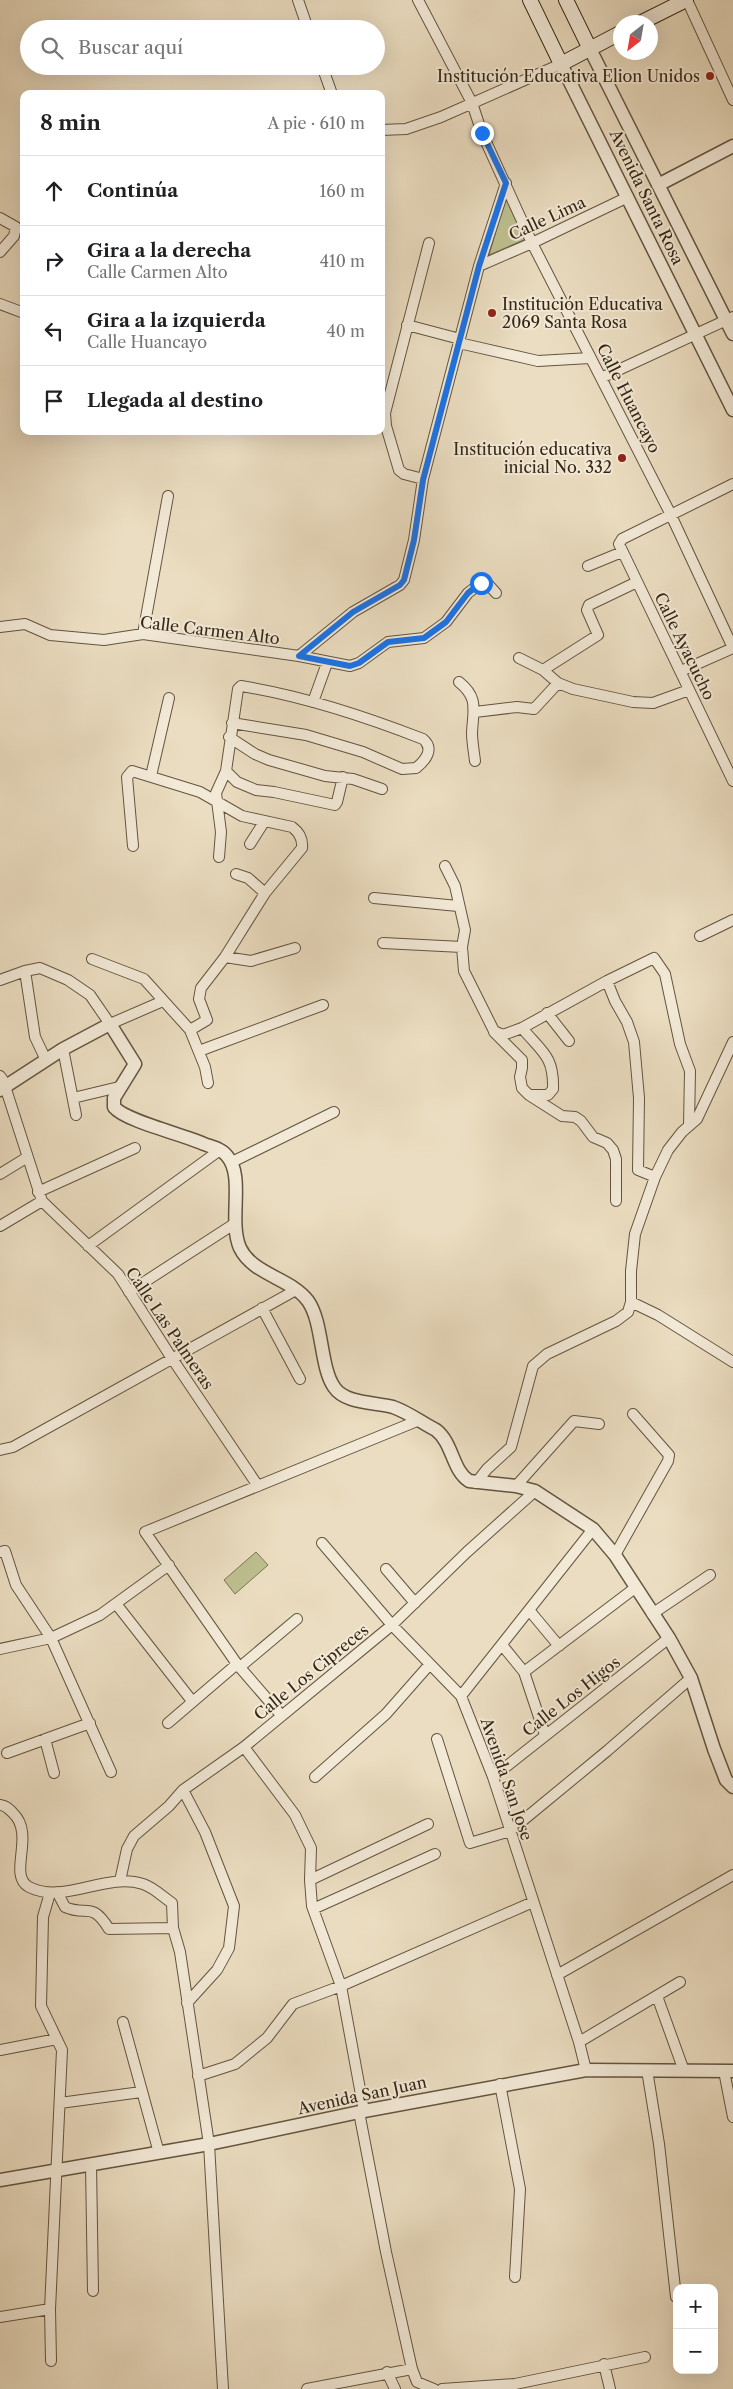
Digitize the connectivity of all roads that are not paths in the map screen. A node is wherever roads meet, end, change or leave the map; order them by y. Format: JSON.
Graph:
{"nodes":[{"id":1,"x":298,"y":0,"type":"edge"},
{"id":2,"x":418,"y":0,"type":"edge"},
{"id":3,"x":530,"y":0,"type":"edge"},
{"id":4,"x":566,"y":0,"type":"edge"},
{"id":5,"x":686,"y":0,"type":"edge"},
{"id":6,"x":656,"y":15,"type":"edge"},
{"id":7,"x":305,"y":20,"type":"edge"},
{"id":8,"x":613,"y":38,"type":"edge"},
{"id":9,"x":590,"y":49,"type":"junction"},
{"id":10,"x":560,"y":64,"type":"junction"},
{"id":11,"x":325,"y":75,"type":"edge"},
{"id":12,"x":331,"y":90,"type":"edge"},
{"id":13,"x":733,"y":100,"type":"edge"},
{"id":14,"x":472,"y":103,"type":"junction"},
{"id":15,"x":385,"y":130,"type":"edge"},
{"id":16,"x":733,"y":146,"type":"edge"},
{"id":17,"x":506,"y":183,"type":"junction"},
{"id":18,"x":658,"y":184,"type":"junction"},
{"id":19,"x":628,"y":197,"type":"junction"},
{"id":20,"x":0,"y":218,"type":"edge"},
{"id":21,"x":532,"y":243,"type":"junction"},
{"id":22,"x":429,"y":244,"type":"dead end"},
{"id":23,"x":0,"y":252,"type":"edge"},
{"id":24,"x":479,"y":266,"type":"junction"},
{"id":25,"x":0,"y":304,"type":"edge"},
{"id":26,"x":20,"y":312,"type":"edge"},
{"id":27,"x":729,"y":319,"type":"edge"},
{"id":28,"x":407,"y":325,"type":"junction"},
{"id":29,"x":733,"y":334,"type":"edge"},
{"id":30,"x":696,"y":335,"type":"junction"},
{"id":31,"x":459,"y":341,"type":"junction"},
{"id":32,"x":590,"y":358,"type":"junction"},
{"id":33,"x":601,"y":378,"type":"junction"},
{"id":34,"x":733,"y":410,"type":"edge"},
{"id":35,"x":423,"y":480,"type":"junction"},
{"id":36,"x":733,"y":484,"type":"edge"},
{"id":37,"x":168,"y":496,"type":"dead end"},
{"id":38,"x":670,"y":514,"type":"junction"},
{"id":39,"x":622,"y":552,"type":"junction"},
{"id":40,"x":588,"y":566,"type":"dead end"},
{"id":41,"x":637,"y":582,"type":"junction"},
{"id":42,"x":496,"y":593,"type":"dead end"},
{"id":43,"x":0,"y":627,"type":"edge"},
{"id":44,"x":143,"y":634,"type":"junction"},
{"id":45,"x":733,"y":648,"type":"edge"},
{"id":46,"x":299,"y":656,"type":"junction"},
{"id":47,"x":519,"y":658,"type":"dead end"},
{"id":48,"x":327,"y":663,"type":"junction"},
{"id":49,"x":543,"y":670,"type":"junction"},
{"id":50,"x":681,"y":671,"type":"junction"},
{"id":51,"x":458,"y":682,"type":"dead end"},
{"id":52,"x":558,"y":683,"type":"junction"},
{"id":53,"x":689,"y":690,"type":"junction"},
{"id":54,"x":169,"y":698,"type":"dead end"},
{"id":55,"x":312,"y":702,"type":"junction"},
{"id":56,"x":474,"y":712,"type":"junction"},
{"id":57,"x":232,"y":723,"type":"junction"},
{"id":58,"x":229,"y":737,"type":"junction"},
{"id":59,"x":475,"y":761,"type":"dead end"},
{"id":60,"x":226,"y":771,"type":"junction"},
{"id":61,"x":151,"y":776,"type":"junction"},
{"id":62,"x":343,"y":777,"type":"junction"},
{"id":63,"x":733,"y":781,"type":"edge"},
{"id":64,"x":382,"y":789,"type":"dead end"},
{"id":65,"x":218,"y":804,"type":"junction"},
{"id":66,"x":264,"y":822,"type":"junction"},
{"id":67,"x":250,"y":844,"type":"dead end"},
{"id":68,"x":133,"y":846,"type":"dead end"},
{"id":69,"x":219,"y":857,"type":"dead end"},
{"id":70,"x":445,"y":866,"type":"dead end"},
{"id":71,"x":236,"y":874,"type":"dead end"},
{"id":72,"x":265,"y":892,"type":"junction"},
{"id":73,"x":374,"y":898,"type":"dead end"},
{"id":74,"x":458,"y":906,"type":"junction"},
{"id":75,"x":733,"y":920,"type":"edge"},
{"id":76,"x":700,"y":936,"type":"dead end"},
{"id":77,"x":383,"y":943,"type":"dead end"},
{"id":78,"x":462,"y":947,"type":"junction"},
{"id":79,"x":295,"y":948,"type":"dead end"},
{"id":80,"x":225,"y":957,"type":"junction"},
{"id":81,"x":92,"y":959,"type":"dead end"},
{"id":82,"x":25,"y":971,"type":"junction"},
{"id":83,"x":0,"y":980,"type":"edge"},
{"id":84,"x":608,"y":981,"type":"junction"},
{"id":85,"x":163,"y":1001,"type":"junction"},
{"id":86,"x":323,"y":1005,"type":"dead end"},
{"id":87,"x":547,"y":1013,"type":"junction"},
{"id":88,"x":110,"y":1024,"type":"junction"},
{"id":89,"x":522,"y":1028,"type":"junction"},
{"id":90,"x":190,"y":1030,"type":"junction"},
{"id":91,"x":494,"y":1032,"type":"junction"},
{"id":92,"x":569,"y":1041,"type":"dead end"},
{"id":93,"x":733,"y":1042,"type":"edge"},
{"id":94,"x":63,"y":1049,"type":"junction"},
{"id":95,"x":199,"y":1051,"type":"junction"},
{"id":96,"x":46,"y":1060,"type":"junction"},
{"id":97,"x":208,"y":1082,"type":"dead end"},
{"id":98,"x":2,"y":1084,"type":"edge"},
{"id":99,"x":120,"y":1087,"type":"junction"},
{"id":100,"x":529,"y":1095,"type":"junction"},
{"id":101,"x":73,"y":1098,"type":"junction"},
{"id":102,"x":334,"y":1112,"type":"dead end"},
{"id":103,"x":76,"y":1115,"type":"dead end"},
{"id":104,"x":689,"y":1125,"type":"junction"},
{"id":105,"x":136,"y":1148,"type":"dead end"},
{"id":106,"x":220,"y":1150,"type":"junction"},
{"id":107,"x":26,"y":1158,"type":"junction"},
{"id":108,"x":232,"y":1162,"type":"junction"},
{"id":109,"x":0,"y":1174,"type":"edge"},
{"id":110,"x":655,"y":1176,"type":"junction"},
{"id":111,"x":40,"y":1196,"type":"junction"},
{"id":112,"x":616,"y":1201,"type":"dead end"},
{"id":113,"x":234,"y":1224,"type":"junction"},
{"id":114,"x":0,"y":1226,"type":"edge"},
{"id":115,"x":88,"y":1246,"type":"junction"},
{"id":116,"x":296,"y":1290,"type":"junction"},
{"id":117,"x":129,"y":1292,"type":"junction"},
{"id":118,"x":631,"y":1302,"type":"junction"},
{"id":119,"x":262,"y":1308,"type":"junction"},
{"id":120,"x":171,"y":1358,"type":"junction"},
{"id":121,"x":733,"y":1362,"type":"edge"},
{"id":122,"x":300,"y":1379,"type":"dead end"},
{"id":123,"x":632,"y":1414,"type":"dead end"},
{"id":124,"x":417,"y":1421,"type":"junction"},
{"id":125,"x":599,"y":1424,"type":"dead end"},
{"id":126,"x":0,"y":1450,"type":"edge"},
{"id":127,"x":476,"y":1483,"type":"junction"},
{"id":128,"x":258,"y":1486,"type":"junction"},
{"id":129,"x":516,"y":1486,"type":"junction"},
{"id":130,"x":535,"y":1491,"type":"junction"},
{"id":131,"x":593,"y":1528,"type":"junction"},
{"id":132,"x":322,"y":1543,"type":"dead end"},
{"id":133,"x":0,"y":1552,"type":"edge"},
{"id":134,"x":616,"y":1555,"type":"junction"},
{"id":135,"x":169,"y":1566,"type":"junction"},
{"id":136,"x":386,"y":1569,"type":"dead end"},
{"id":137,"x":710,"y":1576,"type":"dead end"},
{"id":138,"x":636,"y":1588,"type":"junction"},
{"id":139,"x":414,"y":1603,"type":"junction"},
{"id":140,"x":117,"y":1604,"type":"junction"},
{"id":141,"x":529,"y":1610,"type":"junction"},
{"id":142,"x":652,"y":1614,"type":"junction"},
{"id":143,"x":297,"y":1620,"type":"dead end"},
{"id":144,"x":392,"y":1625,"type":"junction"},
{"id":145,"x":51,"y":1638,"type":"junction"},
{"id":146,"x":668,"y":1638,"type":"junction"},
{"id":147,"x":502,"y":1644,"type":"junction"},
{"id":148,"x":559,"y":1646,"type":"junction"},
{"id":149,"x":0,"y":1649,"type":"edge"},
{"id":150,"x":430,"y":1664,"type":"junction"},
{"id":151,"x":239,"y":1666,"type":"junction"},
{"id":152,"x":524,"y":1672,"type":"junction"},
{"id":153,"x":691,"y":1678,"type":"junction"},
{"id":154,"x":461,"y":1696,"type":"junction"},
{"id":155,"x":192,"y":1701,"type":"junction"},
{"id":156,"x":281,"y":1715,"type":"junction"},
{"id":157,"x":90,"y":1723,"type":"junction"},
{"id":158,"x":168,"y":1723,"type":"dead end"},
{"id":159,"x":545,"y":1735,"type":"junction"},
{"id":160,"x":44,"y":1739,"type":"junction"},
{"id":161,"x":438,"y":1739,"type":"dead end"},
{"id":162,"x":244,"y":1747,"type":"junction"},
{"id":163,"x":7,"y":1752,"type":"dead end"},
{"id":164,"x":111,"y":1772,"type":"dead end"},
{"id":165,"x":54,"y":1773,"type":"dead end"},
{"id":166,"x":315,"y":1777,"type":"dead end"},
{"id":167,"x":493,"y":1777,"type":"junction"},
{"id":168,"x":733,"y":1786,"type":"edge"},
{"id":169,"x":183,"y":1790,"type":"junction"},
{"id":170,"x":0,"y":1805,"type":"edge"},
{"id":171,"x":428,"y":1824,"type":"dead end"},
{"id":172,"x":510,"y":1831,"type":"junction"},
{"id":173,"x":435,"y":1854,"type":"dead end"},
{"id":174,"x":733,"y":1875,"type":"edge"},
{"id":175,"x":310,"y":1880,"type":"junction"},
{"id":176,"x":120,"y":1881,"type":"junction"},
{"id":177,"x":53,"y":1893,"type":"junction"},
{"id":178,"x":533,"y":1902,"type":"junction"},
{"id":179,"x":313,"y":1909,"type":"junction"},
{"id":180,"x":173,"y":1928,"type":"junction"},
{"id":181,"x":557,"y":1975,"type":"junction"},
{"id":182,"x":680,"y":1982,"type":"dead end"},
{"id":183,"x":341,"y":1986,"type":"junction"},
{"id":184,"x":657,"y":1996,"type":"junction"},
{"id":185,"x":187,"y":2003,"type":"junction"},
{"id":186,"x":123,"y":2022,"type":"dead end"},
{"id":187,"x":57,"y":2039,"type":"junction"},
{"id":188,"x":579,"y":2042,"type":"junction"},
{"id":189,"x":0,"y":2050,"type":"edge"},
{"id":190,"x":586,"y":2070,"type":"junction"},
{"id":191,"x":647,"y":2070,"type":"junction"},
{"id":192,"x":684,"y":2071,"type":"junction"},
{"id":193,"x":728,"y":2071,"type":"edge"},
{"id":194,"x":198,"y":2076,"type":"junction"},
{"id":195,"x":500,"y":2084,"type":"junction"},
{"id":196,"x":142,"y":2092,"type":"junction"},
{"id":197,"x":60,"y":2103,"type":"junction"},
{"id":198,"x":362,"y":2111,"type":"junction"},
{"id":199,"x":733,"y":2117,"type":"edge"},
{"id":200,"x":209,"y":2144,"type":"junction"},
{"id":201,"x":160,"y":2153,"type":"junction"},
{"id":202,"x":91,"y":2164,"type":"junction"},
{"id":203,"x":57,"y":2170,"type":"junction"},
{"id":204,"x":0,"y":2180,"type":"edge"},
{"id":205,"x":515,"y":2277,"type":"dead end"},
{"id":206,"x":675,"y":2284,"type":"edge"},
{"id":207,"x":94,"y":2291,"type":"dead end"},
{"id":208,"x":50,"y":2309,"type":"junction"},
{"id":209,"x":0,"y":2317,"type":"edge"},
{"id":210,"x":645,"y":2357,"type":"dead end"},
{"id":211,"x":51,"y":2361,"type":"dead end"},
{"id":212,"x":604,"y":2364,"type":"junction"},
{"id":213,"x":412,"y":2369,"type":"junction"},
{"id":214,"x":391,"y":2383,"type":"edge"},
{"id":215,"x":343,"y":2385,"type":"edge"},
{"id":216,"x":515,"y":2386,"type":"edge"},
{"id":217,"x":223,"y":2389,"type":"edge"},
{"id":218,"x":307,"y":2389,"type":"edge"},
{"id":219,"x":434,"y":2389,"type":"edge"},
{"id":220,"x":442,"y":2389,"type":"edge"},
{"id":221,"x":610,"y":2389,"type":"edge"}],
"edges":[{"from":1,"to":7,"type":"street"},
{"from":2,"to":14,"type":"street","name":"Calle Huancayo"},
{"from":3,"to":10,"type":"main road","name":"Avenida Santa Rosa"},
{"from":4,"to":9,"type":"main road","name":"Avenida Santa Rosa"},
{"from":5,"to":6,"type":"main road"},
{"from":5,"to":13,"type":"street"},
{"from":8,"to":9,"type":"main road"},
{"from":9,"to":10,"type":"main road"},
{"from":9,"to":18,"type":"street","name":"Avenida Santa Rosa"},
{"from":10,"to":14,"type":"street"},
{"from":10,"to":19,"type":"street","name":"Avenida Santa Rosa"},
{"from":11,"to":12,"type":"street"},
{"from":14,"to":15,"type":"street"},
{"from":14,"to":17,"type":"street","name":"Calle Huancayo"},
{"from":16,"to":18,"type":"street"},
{"from":17,"to":21,"type":"street","name":"Calle Huancayo"},
{"from":17,"to":24,"type":"street","name":"Calle Carmen Alto"},
{"from":18,"to":27,"type":"street","name":"Avenida Santa Rosa"},
{"from":19,"to":21,"type":"street","name":"Calle Lima"},
{"from":19,"to":30,"type":"street","name":"Avenida Santa Rosa"},
{"from":20,"to":23,"type":"street"},
{"from":21,"to":24,"type":"street","name":"Calle Lima"},
{"from":21,"to":32,"type":"street","name":"Calle Huancayo"},
{"from":22,"to":28,"type":"street"},
{"from":24,"to":31,"type":"street","name":"Calle Carmen Alto"},
{"from":25,"to":26,"type":"street"},
{"from":27,"to":29,"type":"street","name":"Avenida Santa Rosa"},
{"from":27,"to":30,"type":"street"},
{"from":28,"to":31,"type":"street"},
{"from":28,"to":35,"type":"street"},
{"from":30,"to":33,"type":"street"},
{"from":30,"to":34,"type":"street","name":"Avenida Santa Rosa"},
{"from":31,"to":32,"type":"street"},
{"from":31,"to":35,"type":"street","name":"Calle Carmen Alto"},
{"from":32,"to":33,"type":"street","name":"Calle Huancayo"},
{"from":33,"to":38,"type":"street","name":"Calle Huancayo"},
{"from":35,"to":46,"type":"street","name":"Calle Carmen Alto"},
{"from":36,"to":38,"type":"street"},
{"from":37,"to":44,"type":"street"},
{"from":38,"to":39,"type":"street"},
{"from":38,"to":45,"type":"street","name":"Calle Huancayo"},
{"from":39,"to":40,"type":"street"},
{"from":39,"to":41,"type":"street","name":"Calle Ayacucho"},
{"from":41,"to":49,"type":"street"},
{"from":41,"to":50,"type":"street","name":"Calle Ayacucho"},
{"from":42,"to":48,"type":"street"},
{"from":43,"to":44,"type":"street","name":"Calle Carmen Alto"},
{"from":44,"to":46,"type":"street","name":"Calle Carmen Alto"},
{"from":45,"to":50,"type":"street"},
{"from":46,"to":48,"type":"street"},
{"from":47,"to":49,"type":"street"},
{"from":48,"to":55,"type":"street"},
{"from":49,"to":52,"type":"street"},
{"from":50,"to":53,"type":"street","name":"Calle Ayacucho"},
{"from":51,"to":56,"type":"street"},
{"from":52,"to":53,"type":"street"},
{"from":52,"to":56,"type":"street"},
{"from":53,"to":63,"type":"street","name":"Calle Ayacucho"},
{"from":54,"to":61,"type":"street"},
{"from":55,"to":57,"type":"street"},
{"from":55,"to":57,"type":"street"},
{"from":56,"to":59,"type":"street"},
{"from":57,"to":58,"type":"street"},
{"from":58,"to":60,"type":"street"},
{"from":58,"to":62,"type":"street"},
{"from":60,"to":62,"type":"street"},
{"from":60,"to":65,"type":"street"},
{"from":61,"to":65,"type":"street"},
{"from":61,"to":68,"type":"street"},
{"from":62,"to":64,"type":"street"},
{"from":65,"to":66,"type":"street"},
{"from":65,"to":69,"type":"street"},
{"from":66,"to":67,"type":"street"},
{"from":66,"to":72,"type":"street"},
{"from":70,"to":74,"type":"street"},
{"from":71,"to":72,"type":"street"},
{"from":72,"to":80,"type":"street"},
{"from":73,"to":74,"type":"street"},
{"from":74,"to":78,"type":"street"},
{"from":75,"to":76,"type":"street"},
{"from":77,"to":78,"type":"street"},
{"from":78,"to":91,"type":"street"},
{"from":79,"to":80,"type":"street"},
{"from":80,"to":90,"type":"street"},
{"from":81,"to":85,"type":"street"},
{"from":82,"to":83,"type":"street"},
{"from":82,"to":88,"type":"street"},
{"from":82,"to":96,"type":"street"},
{"from":84,"to":87,"type":"street"},
{"from":84,"to":104,"type":"street"},
{"from":84,"to":110,"type":"street"},
{"from":85,"to":88,"type":"street"},
{"from":85,"to":90,"type":"street"},
{"from":86,"to":95,"type":"street"},
{"from":87,"to":89,"type":"street"},
{"from":87,"to":92,"type":"street"},
{"from":88,"to":94,"type":"street"},
{"from":88,"to":99,"type":"street"},
{"from":89,"to":91,"type":"street"},
{"from":89,"to":100,"type":"street"},
{"from":90,"to":95,"type":"street"},
{"from":91,"to":100,"type":"street"},
{"from":93,"to":104,"type":"street"},
{"from":94,"to":96,"type":"street"},
{"from":94,"to":101,"type":"street"},
{"from":95,"to":97,"type":"street"},
{"from":96,"to":98,"type":"street"},
{"from":98,"to":107,"type":"street","name":"Calle Las Palmeras"},
{"from":99,"to":101,"type":"street"},
{"from":99,"to":106,"type":"street"},
{"from":100,"to":112,"type":"street"},
{"from":101,"to":103,"type":"street"},
{"from":102,"to":108,"type":"street"},
{"from":104,"to":110,"type":"street"},
{"from":105,"to":111,"type":"street"},
{"from":106,"to":108,"type":"street"},
{"from":106,"to":115,"type":"street"},
{"from":107,"to":109,"type":"street"},
{"from":107,"to":111,"type":"street","name":"Calle Las Palmeras"},
{"from":108,"to":113,"type":"street"},
{"from":110,"to":118,"type":"street"},
{"from":111,"to":114,"type":"street"},
{"from":111,"to":115,"type":"street","name":"Calle Las Palmeras"},
{"from":113,"to":116,"type":"street"},
{"from":113,"to":117,"type":"street"},
{"from":115,"to":117,"type":"street","name":"Calle Las Palmeras"},
{"from":116,"to":119,"type":"street"},
{"from":116,"to":124,"type":"street"},
{"from":117,"to":120,"type":"street","name":"Calle Las Palmeras"},
{"from":118,"to":121,"type":"street"},
{"from":118,"to":127,"type":"street"},
{"from":119,"to":120,"type":"street"},
{"from":119,"to":122,"type":"street"},
{"from":120,"to":126,"type":"street"},
{"from":120,"to":128,"type":"street","name":"Calle Las Palmeras"},
{"from":123,"to":134,"type":"street"},
{"from":124,"to":127,"type":"street"},
{"from":124,"to":128,"type":"street"},
{"from":125,"to":129,"type":"street"},
{"from":127,"to":129,"type":"street"},
{"from":128,"to":135,"type":"street"},
{"from":129,"to":130,"type":"street"},
{"from":130,"to":131,"type":"street"},
{"from":130,"to":139,"type":"street","name":"Calle Los Cipreces"},
{"from":131,"to":134,"type":"street"},
{"from":131,"to":141,"type":"street"},
{"from":132,"to":144,"type":"street","name":"Avenida San Jose"},
{"from":133,"to":145,"type":"street"},
{"from":134,"to":138,"type":"street"},
{"from":135,"to":140,"type":"street"},
{"from":135,"to":151,"type":"street"},
{"from":136,"to":139,"type":"street"},
{"from":137,"to":142,"type":"street"},
{"from":138,"to":142,"type":"street"},
{"from":138,"to":148,"type":"street"},
{"from":139,"to":144,"type":"street","name":"Calle Los Cipreces"},
{"from":140,"to":145,"type":"street"},
{"from":140,"to":155,"type":"street"},
{"from":141,"to":147,"type":"street"},
{"from":141,"to":148,"type":"street"},
{"from":142,"to":146,"type":"street"},
{"from":143,"to":151,"type":"street"},
{"from":144,"to":150,"type":"street","name":"Avenida San Jose"},
{"from":144,"to":156,"type":"street","name":"Calle Los Cipreces"},
{"from":145,"to":149,"type":"street"},
{"from":145,"to":157,"type":"street"},
{"from":146,"to":153,"type":"street"},
{"from":146,"to":159,"type":"street","name":"Calle Los Higos"},
{"from":147,"to":152,"type":"street"},
{"from":147,"to":154,"type":"street"},
{"from":148,"to":152,"type":"street"},
{"from":150,"to":154,"type":"street","name":"Avenida San Jose"},
{"from":150,"to":166,"type":"street"},
{"from":151,"to":155,"type":"street"},
{"from":151,"to":156,"type":"street"},
{"from":152,"to":159,"type":"street"},
{"from":153,"to":168,"type":"street"},
{"from":153,"to":172,"type":"street"},
{"from":154,"to":167,"type":"street","name":"Avenida San Jose"},
{"from":155,"to":158,"type":"street"},
{"from":156,"to":162,"type":"street","name":"Calle Los Cipreces"},
{"from":157,"to":160,"type":"street"},
{"from":157,"to":164,"type":"street"},
{"from":159,"to":167,"type":"street","name":"Calle Los Higos"},
{"from":160,"to":163,"type":"street"},
{"from":160,"to":165,"type":"street"},
{"from":161,"to":172,"type":"street"},
{"from":162,"to":169,"type":"street","name":"Calle Los Cipreces"},
{"from":162,"to":175,"type":"street"},
{"from":167,"to":172,"type":"street","name":"Avenida San Jose"},
{"from":169,"to":176,"type":"street","name":"Calle Los Cipreces"},
{"from":169,"to":185,"type":"street"},
{"from":170,"to":177,"type":"street"},
{"from":171,"to":175,"type":"street"},
{"from":172,"to":178,"type":"street","name":"Avenida San Jose"},
{"from":173,"to":179,"type":"street"},
{"from":174,"to":181,"type":"street"},
{"from":175,"to":179,"type":"street"},
{"from":176,"to":177,"type":"street"},
{"from":176,"to":180,"type":"street"},
{"from":177,"to":180,"type":"street"},
{"from":177,"to":187,"type":"street"},
{"from":178,"to":181,"type":"street","name":"Avenida San Jose"},
{"from":178,"to":183,"type":"street"},
{"from":179,"to":183,"type":"street"},
{"from":180,"to":185,"type":"street"},
{"from":181,"to":188,"type":"street","name":"Avenida San Jose"},
{"from":182,"to":184,"type":"street"},
{"from":183,"to":194,"type":"street"},
{"from":183,"to":198,"type":"street"},
{"from":184,"to":188,"type":"street"},
{"from":184,"to":192,"type":"street"},
{"from":185,"to":194,"type":"street"},
{"from":186,"to":196,"type":"street"},
{"from":187,"to":189,"type":"street"},
{"from":187,"to":197,"type":"street"},
{"from":188,"to":190,"type":"street","name":"Avenida San Jose"},
{"from":190,"to":191,"type":"street","name":"Avenida San Juan"},
{"from":190,"to":195,"type":"street","name":"Avenida San Juan"},
{"from":191,"to":192,"type":"street","name":"Avenida San Juan"},
{"from":191,"to":206,"type":"street"},
{"from":192,"to":193,"type":"street","name":"Avenida San Juan"},
{"from":193,"to":199,"type":"street"},
{"from":194,"to":200,"type":"street"},
{"from":195,"to":198,"type":"street","name":"Avenida San Juan"},
{"from":195,"to":205,"type":"street"},
{"from":196,"to":197,"type":"street"},
{"from":196,"to":201,"type":"street"},
{"from":197,"to":203,"type":"street"},
{"from":198,"to":200,"type":"street","name":"Avenida San Juan"},
{"from":198,"to":213,"type":"street"},
{"from":200,"to":201,"type":"street","name":"Avenida San Juan"},
{"from":200,"to":217,"type":"street"},
{"from":201,"to":202,"type":"street","name":"Avenida San Juan"},
{"from":202,"to":203,"type":"street","name":"Avenida San Juan"},
{"from":202,"to":207,"type":"street"},
{"from":203,"to":204,"type":"street","name":"Avenida San Juan"},
{"from":203,"to":208,"type":"street"},
{"from":208,"to":209,"type":"street"},
{"from":208,"to":211,"type":"street"},
{"from":210,"to":212,"type":"street"},
{"from":212,"to":216,"type":"street"},
{"from":212,"to":221,"type":"street"},
{"from":213,"to":214,"type":"street"},
{"from":213,"to":219,"type":"street"},
{"from":214,"to":215,"type":"street"},
{"from":215,"to":218,"type":"street"},
{"from":216,"to":220,"type":"street"}]}
